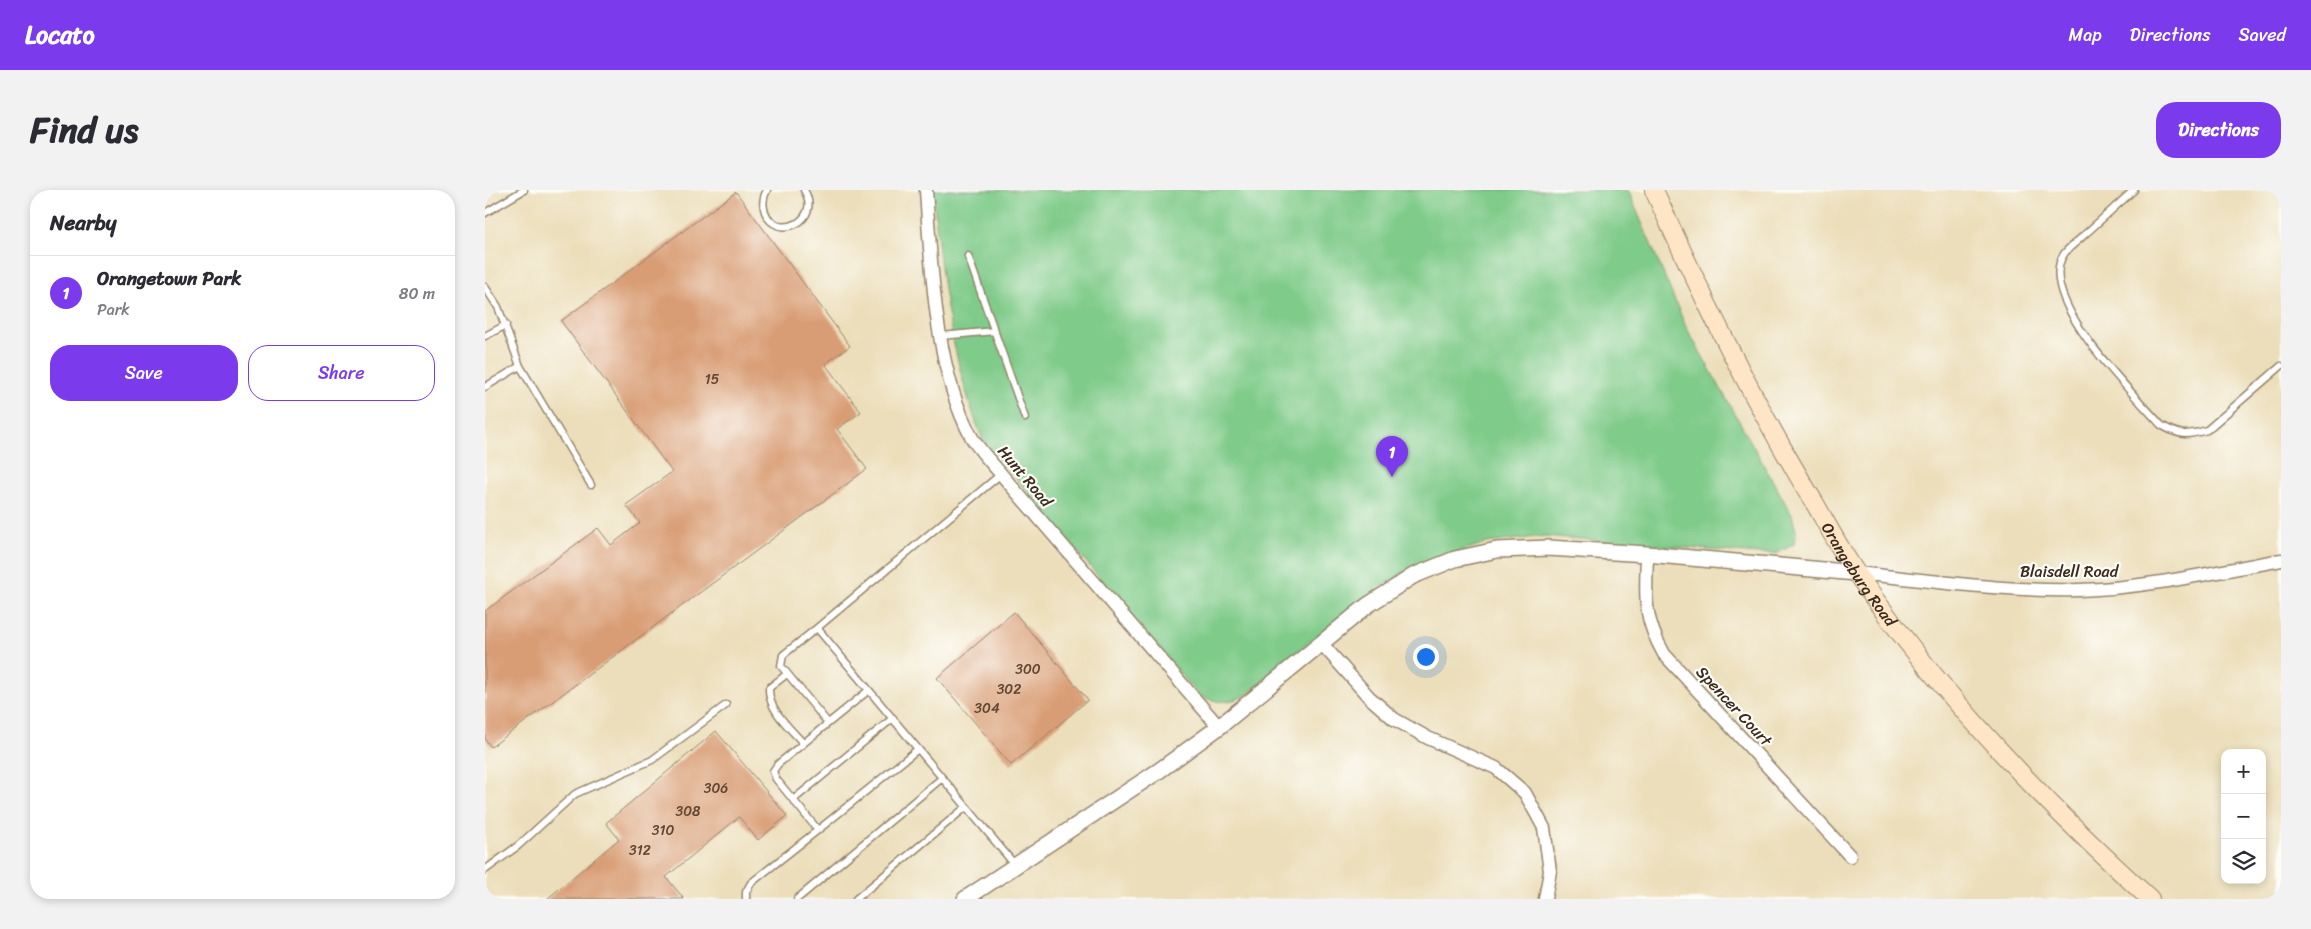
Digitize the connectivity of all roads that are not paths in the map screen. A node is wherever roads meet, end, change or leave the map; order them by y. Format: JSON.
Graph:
{"nodes":[{"id":1,"x":524,"y":190,"type":"edge"},
{"id":2,"x":767,"y":190,"type":"edge"},
{"id":3,"x":804,"y":190,"type":"edge"},
{"id":4,"x":926,"y":190,"type":"edge"},
{"id":5,"x":1654,"y":190,"type":"edge"},
{"id":6,"x":2134,"y":190,"type":"edge"},
{"id":7,"x":514,"y":192,"type":"edge"},
{"id":8,"x":485,"y":213,"type":"edge"},
{"id":9,"x":968,"y":256,"type":"dead end"},
{"id":10,"x":485,"y":287,"type":"edge"},
{"id":11,"x":506,"y":325,"type":"junction"},
{"id":12,"x":995,"y":331,"type":"junction"},
{"id":13,"x":485,"y":336,"type":"edge"},
{"id":14,"x":941,"y":336,"type":"junction"},
{"id":15,"x":520,"y":366,"type":"junction"},
{"id":16,"x":2279,"y":371,"type":"edge"},
{"id":17,"x":485,"y":387,"type":"edge"},
{"id":18,"x":1025,"y":418,"type":"dead end"},
{"id":19,"x":1001,"y":474,"type":"junction"},
{"id":20,"x":591,"y":485,"type":"dead end"},
{"id":21,"x":1647,"y":554,"type":"junction"},
{"id":22,"x":2281,"y":560,"type":"edge"},
{"id":23,"x":1856,"y":573,"type":"junction"},
{"id":24,"x":817,"y":628,"type":"junction"},
{"id":25,"x":1322,"y":644,"type":"junction"},
{"id":26,"x":787,"y":674,"type":"junction"},
{"id":27,"x":869,"y":690,"type":"junction"},
{"id":28,"x":726,"y":705,"type":"dead end"},
{"id":29,"x":893,"y":718,"type":"junction"},
{"id":30,"x":828,"y":723,"type":"junction"},
{"id":31,"x":1219,"y":727,"type":"junction"},
{"id":32,"x":803,"y":744,"type":"junction"},
{"id":33,"x":918,"y":749,"type":"junction"},
{"id":34,"x":942,"y":778,"type":"junction"},
{"id":35,"x":793,"y":800,"type":"junction"},
{"id":36,"x":967,"y":807,"type":"junction"},
{"id":37,"x":818,"y":830,"type":"junction"},
{"id":38,"x":1850,"y":856,"type":"dead end"},
{"id":39,"x":1015,"y":866,"type":"junction"},
{"id":40,"x":485,"y":870,"type":"edge"},
{"id":41,"x":746,"y":899,"type":"edge"},
{"id":42,"x":797,"y":899,"type":"edge"},
{"id":43,"x":856,"y":899,"type":"edge"},
{"id":44,"x":965,"y":899,"type":"edge"},
{"id":45,"x":1545,"y":899,"type":"edge"},
{"id":46,"x":2150,"y":899,"type":"edge"}],
"edges":[{"from":1,"to":7,"type":"lane"},
{"from":2,"to":3,"type":"lane"},
{"from":4,"to":14,"type":"street","name":"Hunt Road"},
{"from":5,"to":23,"type":"main road","name":"Orangeburg Road"},
{"from":6,"to":16,"type":"lane"},
{"from":7,"to":8,"type":"lane"},
{"from":9,"to":12,"type":"lane"},
{"from":10,"to":11,"type":"lane"},
{"from":11,"to":13,"type":"lane"},
{"from":11,"to":15,"type":"lane"},
{"from":12,"to":14,"type":"lane"},
{"from":12,"to":18,"type":"lane"},
{"from":14,"to":19,"type":"street","name":"Hunt Road"},
{"from":15,"to":17,"type":"lane"},
{"from":15,"to":20,"type":"lane"},
{"from":19,"to":24,"type":"lane"},
{"from":19,"to":31,"type":"street","name":"Hunt Road"},
{"from":21,"to":23,"type":"street"},
{"from":21,"to":25,"type":"street"},
{"from":21,"to":38,"type":"street","name":"Spencer Court"},
{"from":22,"to":23,"type":"street","name":"Blaisdell Road"},
{"from":23,"to":46,"type":"main road","name":"Orangeburg Road"},
{"from":24,"to":26,"type":"lane"},
{"from":24,"to":27,"type":"lane"},
{"from":25,"to":31,"type":"street"},
{"from":25,"to":45,"type":"street"},
{"from":26,"to":30,"type":"lane"},
{"from":26,"to":32,"type":"lane"},
{"from":27,"to":29,"type":"lane"},
{"from":27,"to":30,"type":"lane"},
{"from":28,"to":40,"type":"lane"},
{"from":29,"to":33,"type":"lane"},
{"from":29,"to":35,"type":"lane"},
{"from":30,"to":32,"type":"lane"},
{"from":31,"to":39,"type":"street"},
{"from":32,"to":35,"type":"lane"},
{"from":33,"to":34,"type":"lane"},
{"from":33,"to":37,"type":"lane"},
{"from":34,"to":36,"type":"lane"},
{"from":34,"to":42,"type":"lane"},
{"from":35,"to":37,"type":"lane"},
{"from":36,"to":39,"type":"lane"},
{"from":36,"to":43,"type":"lane"},
{"from":37,"to":41,"type":"lane"},
{"from":39,"to":44,"type":"street"}]}
